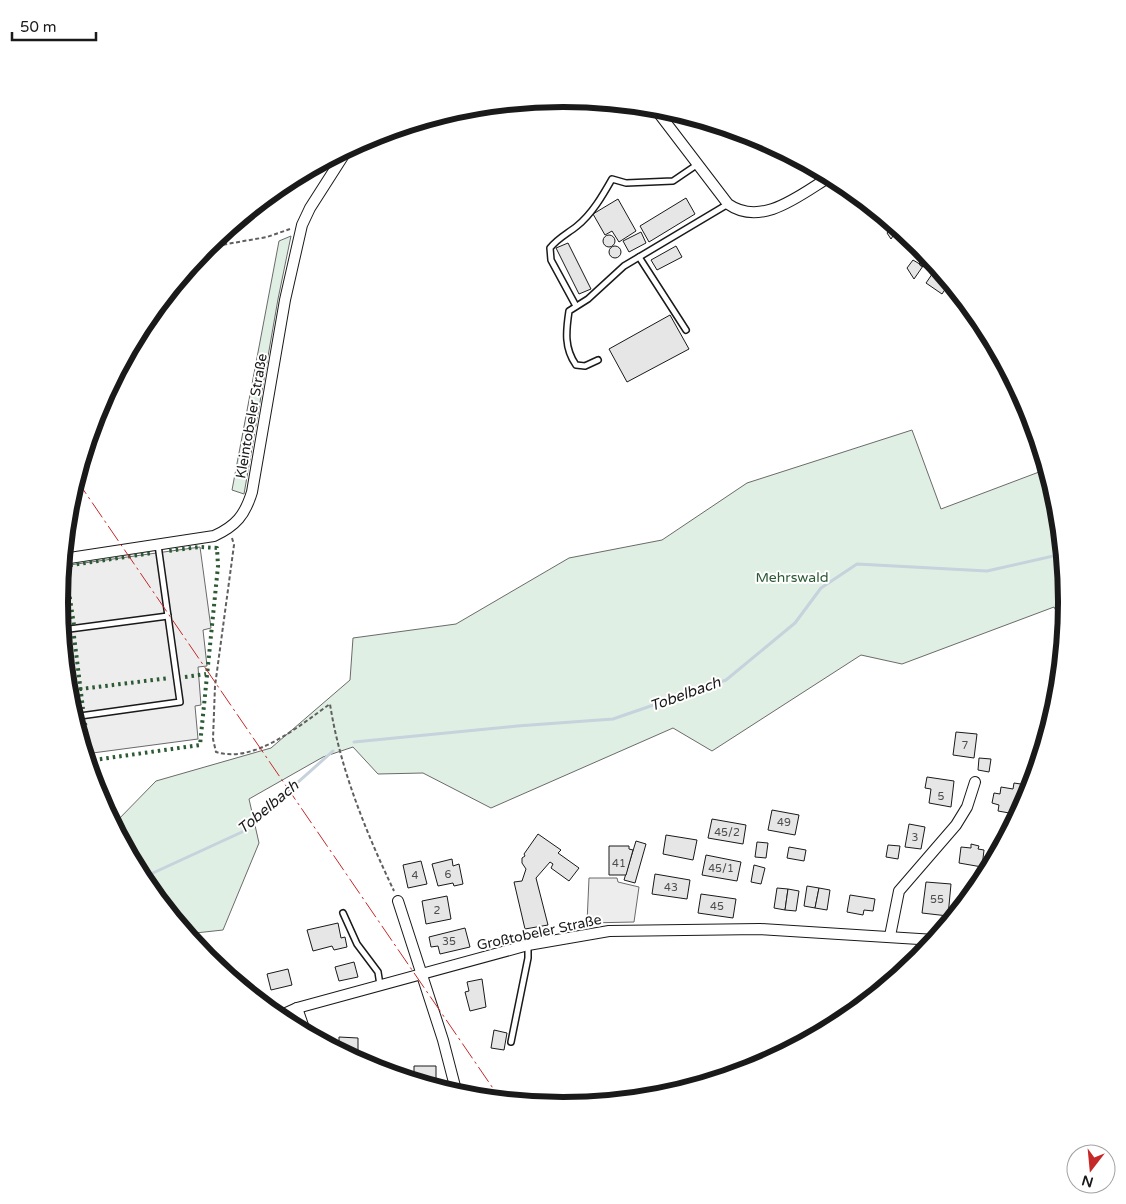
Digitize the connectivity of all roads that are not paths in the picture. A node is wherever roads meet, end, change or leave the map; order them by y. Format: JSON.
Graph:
{"nodes":[{"id":1,"x":661,"y":116,"type":"edge"},
{"id":2,"x":341,"y":160,"type":"edge"},
{"id":3,"x":698,"y":163,"type":"junction"},
{"id":4,"x":823,"y":181,"type":"edge"},
{"id":5,"x":728,"y":204,"type":"junction"},
{"id":6,"x":639,"y":257,"type":"junction"},
{"id":7,"x":576,"y":306,"type":"junction"},
{"id":8,"x":686,"y":330,"type":"dead end"},
{"id":9,"x":598,"y":360,"type":"dead end"},
{"id":10,"x":158,"y":544,"type":"junction"},
{"id":11,"x":70,"y":558,"type":"edge"},
{"id":12,"x":168,"y":616,"type":"junction"},
{"id":13,"x":69,"y":629,"type":"edge"},
{"id":14,"x":81,"y":716,"type":"edge"},
{"id":15,"x":975,"y":782,"type":"dead end"},
{"id":16,"x":398,"y":901,"type":"road end"},
{"id":17,"x":343,"y":913,"type":"dead end"},
{"id":18,"x":890,"y":936,"type":"junction"},
{"id":19,"x":926,"y":939,"type":"edge"},
{"id":20,"x":528,"y":945,"type":"junction"},
{"id":21,"x":423,"y":974,"type":"junction"},
{"id":22,"x":380,"y":985,"type":"junction"},
{"id":23,"x":297,"y":1008,"type":"junction"},
{"id":24,"x":286,"y":1013,"type":"edge"},
{"id":25,"x":302,"y":1023,"type":"edge"},
{"id":26,"x":511,"y":1042,"type":"dead end"},
{"id":27,"x":454,"y":1085,"type":"edge"}],
"edges":[{"from":1,"to":3,"type":"street"},
{"from":2,"to":10,"type":"street","name":"Kleintobeler Straße"},
{"from":3,"to":5,"type":"street"},
{"from":3,"to":7,"type":"lane"},
{"from":4,"to":5,"type":"street"},
{"from":5,"to":6,"type":"lane"},
{"from":6,"to":7,"type":"lane"},
{"from":6,"to":8,"type":"lane"},
{"from":7,"to":9,"type":"lane"},
{"from":10,"to":11,"type":"street","name":"Kleintobeler Straße"},
{"from":10,"to":12,"type":"lane"},
{"from":12,"to":13,"type":"lane"},
{"from":12,"to":14,"type":"lane"},
{"from":15,"to":18,"type":"street"},
{"from":16,"to":21,"type":"street"},
{"from":17,"to":22,"type":"lane"},
{"from":18,"to":19,"type":"street","name":"Großtobeler Straße"},
{"from":18,"to":20,"type":"street","name":"Großtobeler Straße"},
{"from":20,"to":21,"type":"street","name":"Großtobeler Straße"},
{"from":20,"to":26,"type":"lane"},
{"from":21,"to":22,"type":"street","name":"Großtobeler Straße"},
{"from":21,"to":27,"type":"street"},
{"from":22,"to":23,"type":"street","name":"Großtobeler Straße"},
{"from":23,"to":24,"type":"street","name":"Großtobeler Straße"},
{"from":23,"to":25,"type":"street"}]}
